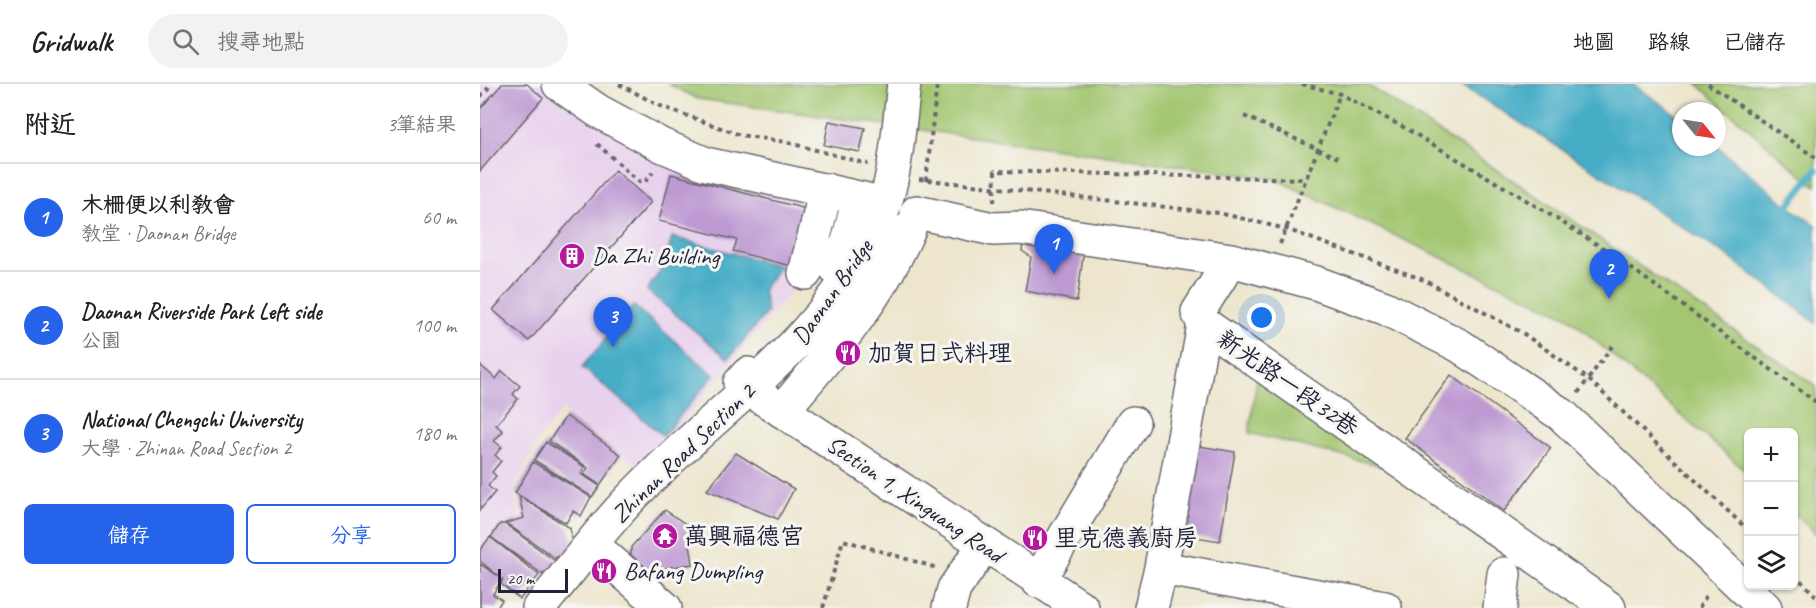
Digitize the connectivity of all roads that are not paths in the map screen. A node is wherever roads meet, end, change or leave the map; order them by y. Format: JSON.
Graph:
{"nodes":[{"id":1,"x":559,"y":84,"type":"edge"},
{"id":2,"x":904,"y":84,"type":"edge"},
{"id":3,"x":826,"y":190,"type":"junction"},
{"id":4,"x":1231,"y":260,"type":"junction"},
{"id":5,"x":805,"y":273,"type":"dead end"},
{"id":6,"x":1204,"y":324,"type":"junction"},
{"id":7,"x":784,"y":358,"type":"joint"},
{"id":8,"x":748,"y":388,"type":"junction"},
{"id":9,"x":782,"y":411,"type":"junction"},
{"id":10,"x":1133,"y":423,"type":"dead end"},
{"id":11,"x":592,"y":545,"type":"junction"},
{"id":12,"x":984,"y":545,"type":"junction"},
{"id":13,"x":1161,"y":568,"type":"junction"},
{"id":14,"x":1504,"y":574,"type":"dead end"},
{"id":15,"x":1038,"y":581,"type":"junction"},
{"id":16,"x":1074,"y":606,"type":"edge"},
{"id":17,"x":539,"y":608,"type":"edge"},
{"id":18,"x":665,"y":608,"type":"edge"},
{"id":19,"x":949,"y":608,"type":"edge"},
{"id":20,"x":1151,"y":608,"type":"edge"},
{"id":21,"x":1385,"y":608,"type":"edge"},
{"id":22,"x":1500,"y":608,"type":"edge"},
{"id":23,"x":1609,"y":608,"type":"edge"},
{"id":24,"x":1765,"y":608,"type":"edge"}],
"edges":[{"from":1,"to":3,"type":"street"},
{"from":2,"to":7,"type":"street","name":"Daonan Bridge"},
{"from":3,"to":5,"type":"street"},
{"from":3,"to":8,"type":"street"},
{"from":4,"to":6,"type":"street"},
{"from":4,"to":9,"type":"street","name":"Zhinan Road Section 2"},
{"from":4,"to":24,"type":"street"},
{"from":6,"to":13,"type":"street","name":"新光路一段32巷"},
{"from":6,"to":23,"type":"street","name":"新光路一段32巷"},
{"from":7,"to":8,"type":"street","name":"Zhinan Road Section 2"},
{"from":8,"to":9,"type":"street","name":"Section 1, Xinguang Road"},
{"from":8,"to":11,"type":"street","name":"Zhinan Road Section 2"},
{"from":9,"to":12,"type":"street","name":"Section 1, Xinguang Road"},
{"from":10,"to":15,"type":"street"},
{"from":11,"to":17,"type":"street","name":"Zhinan Road Section 2"},
{"from":11,"to":18,"type":"street"},
{"from":12,"to":15,"type":"street","name":"Section 1, Xinguang Road"},
{"from":12,"to":19,"type":"street"},
{"from":13,"to":20,"type":"street","name":"新光路一段32巷"},
{"from":13,"to":21,"type":"street"},
{"from":14,"to":22,"type":"street"},
{"from":15,"to":16,"type":"street","name":"Section 1, Xinguang Road"}]}
